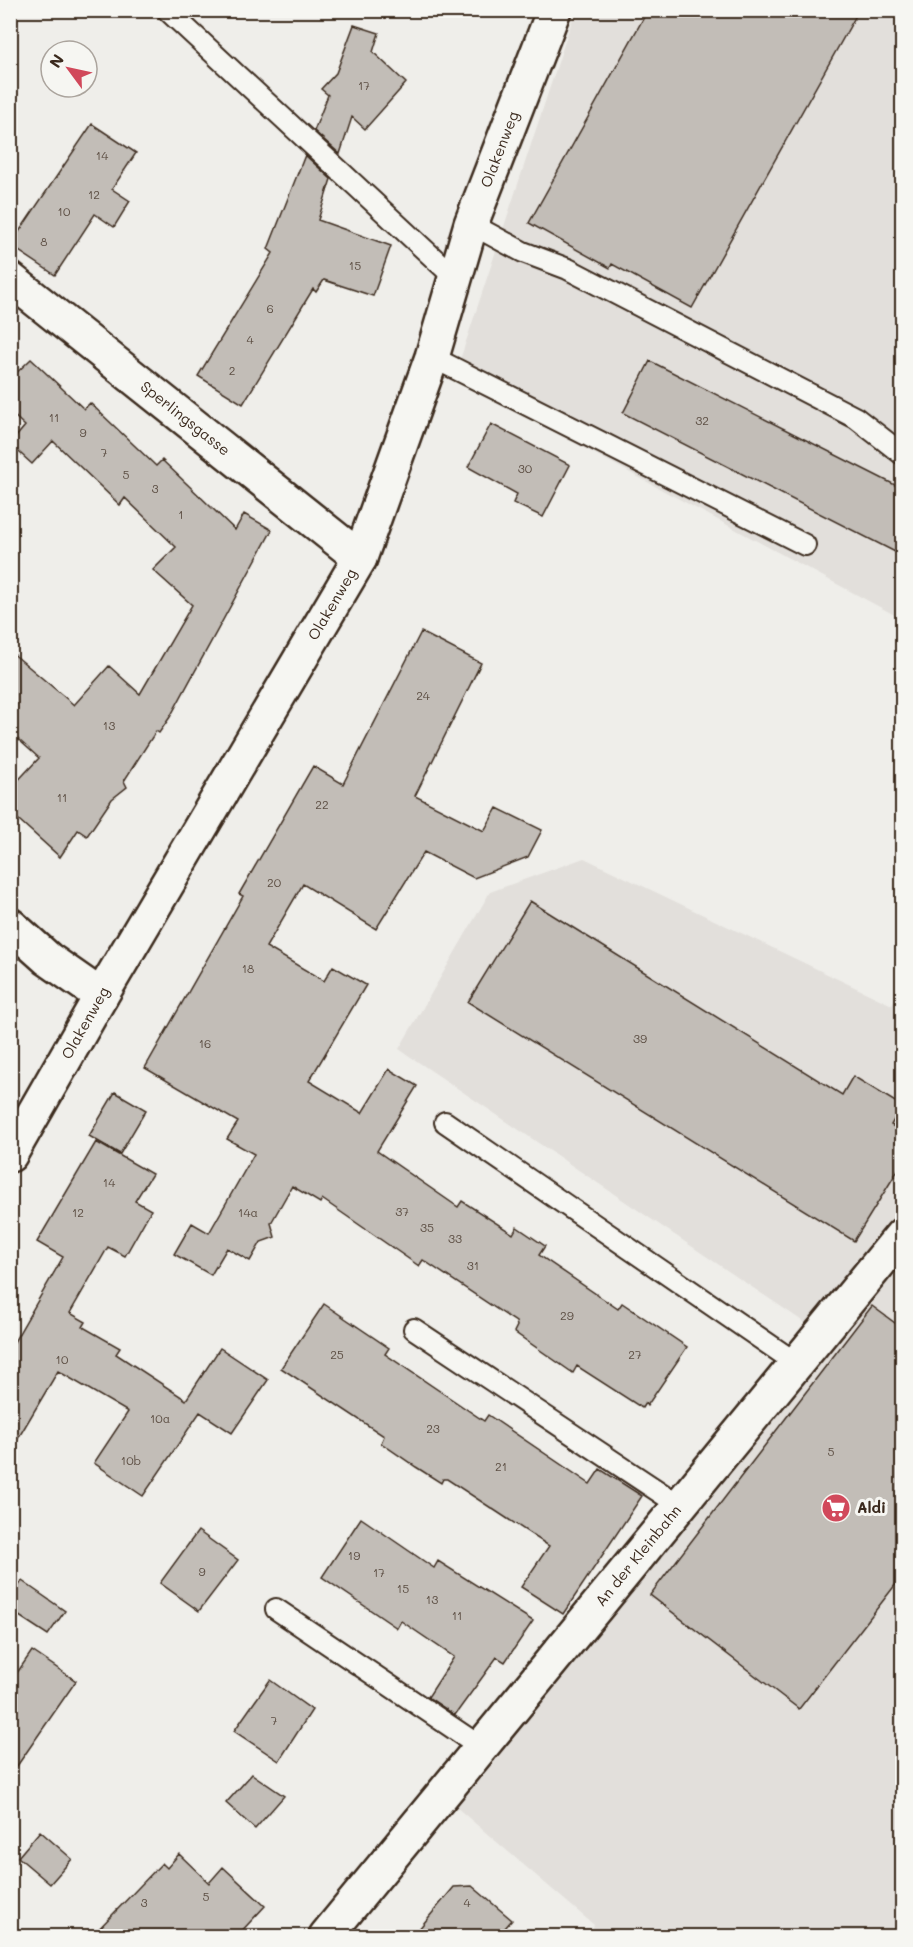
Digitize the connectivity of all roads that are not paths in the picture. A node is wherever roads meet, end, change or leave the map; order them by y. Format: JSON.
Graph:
{"nodes":[{"id":1,"x":167,"y":10,"type":"edge"},
{"id":2,"x":554,"y":10,"type":"edge"},
{"id":3,"x":471,"y":224,"type":"junction"},
{"id":4,"x":455,"y":278,"type":"junction"},
{"id":5,"x":10,"y":279,"type":"edge"},
{"id":6,"x":432,"y":357,"type":"junction"},
{"id":7,"x":903,"y":454,"type":"edge"},
{"id":8,"x":805,"y":545,"type":"dead end"},
{"id":9,"x":360,"y":558,"type":"junction"},
{"id":10,"x":10,"y":925,"type":"edge"},
{"id":11,"x":101,"y":996,"type":"junction"},
{"id":12,"x":445,"y":1122,"type":"dead end"},
{"id":13,"x":10,"y":1155,"type":"edge"},
{"id":14,"x":903,"y":1235,"type":"edge"},
{"id":15,"x":414,"y":1329,"type":"dead end"},
{"id":16,"x":796,"y":1363,"type":"junction"},
{"id":17,"x":679,"y":1505,"type":"junction"},
{"id":18,"x":276,"y":1609,"type":"dead end"},
{"id":19,"x":481,"y":1747,"type":"junction"},
{"id":20,"x":326,"y":1936,"type":"edge"}],
"edges":[{"from":1,"to":4,"type":"lane"},
{"from":2,"to":3,"type":"street","name":"Olakenweg"},
{"from":3,"to":4,"type":"street","name":"Olakenweg"},
{"from":3,"to":7,"type":"lane"},
{"from":4,"to":6,"type":"street","name":"Olakenweg"},
{"from":5,"to":9,"type":"street","name":"Sperlingsgasse"},
{"from":6,"to":8,"type":"lane"},
{"from":6,"to":9,"type":"street","name":"Olakenweg"},
{"from":9,"to":11,"type":"street","name":"Olakenweg"},
{"from":10,"to":11,"type":"street"},
{"from":11,"to":13,"type":"street","name":"Olakenweg"},
{"from":12,"to":16,"type":"lane"},
{"from":14,"to":16,"type":"street","name":"An der Kleinbahn"},
{"from":15,"to":17,"type":"lane"},
{"from":16,"to":17,"type":"street","name":"An der Kleinbahn"},
{"from":17,"to":19,"type":"street","name":"An der Kleinbahn"},
{"from":18,"to":19,"type":"lane"},
{"from":19,"to":20,"type":"street","name":"An der Kleinbahn"}]}
